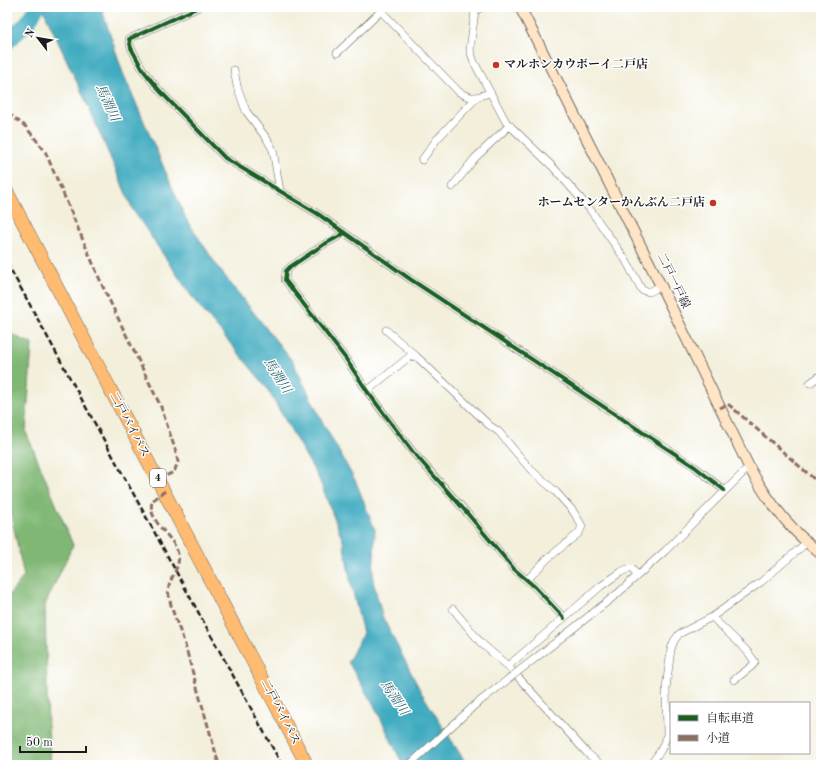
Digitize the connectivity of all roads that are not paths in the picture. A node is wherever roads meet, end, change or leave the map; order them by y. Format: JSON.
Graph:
{"nodes":[{"id":1,"x":199,"y":7,"type":"edge"},
{"id":2,"x":482,"y":7,"type":"edge"},
{"id":3,"x":520,"y":7,"type":"edge"},
{"id":4,"x":337,"y":53,"type":"dead end"},
{"id":5,"x":234,"y":70,"type":"dead end"},
{"id":6,"x":490,"y":93,"type":"junction"},
{"id":7,"x":477,"y":97,"type":"junction"},
{"id":8,"x":510,"y":125,"type":"junction"},
{"id":9,"x":422,"y":160,"type":"dead end"},
{"id":10,"x":452,"y":187,"type":"dead end"},
{"id":11,"x":280,"y":191,"type":"junction"},
{"id":12,"x":7,"y":192,"type":"edge"},
{"id":13,"x":345,"y":233,"type":"junction"},
{"id":14,"x":661,"y":286,"type":"junction"},
{"id":15,"x":386,"y":330,"type":"dead end"},
{"id":16,"x":416,"y":356,"type":"junction"},
{"id":17,"x":821,"y":375,"type":"edge"},
{"id":18,"x":810,"y":383,"type":"dead end"},
{"id":19,"x":367,"y":391,"type":"junction"},
{"id":20,"x":749,"y":467,"type":"junction"},
{"id":21,"x":724,"y":490,"type":"junction"},
{"id":22,"x":806,"y":543,"type":"junction"},
{"id":23,"x":821,"y":554,"type":"edge"},
{"id":24,"x":637,"y":575,"type":"junction"},
{"id":25,"x":528,"y":580,"type":"junction"},
{"id":26,"x":453,"y":609,"type":"dead end"},
{"id":27,"x":712,"y":617,"type":"junction"},
{"id":28,"x":564,"y":618,"type":"junction"},
{"id":29,"x":508,"y":666,"type":"junction"},
{"id":30,"x":734,"y":680,"type":"dead end"},
{"id":31,"x":307,"y":765,"type":"edge"},
{"id":32,"x":409,"y":765,"type":"edge"},
{"id":33,"x":601,"y":765,"type":"edge"},
{"id":34,"x":650,"y":765,"type":"edge"}],
"edges":[{"from":1,"to":11,"type":"street"},
{"from":2,"to":6,"type":"street"},
{"from":3,"to":14,"type":"main road","name":"二戸一戸線"},
{"from":4,"to":7,"type":"street"},
{"from":5,"to":11,"type":"street"},
{"from":6,"to":7,"type":"street"},
{"from":6,"to":8,"type":"street"},
{"from":7,"to":9,"type":"street"},
{"from":8,"to":10,"type":"street"},
{"from":8,"to":14,"type":"street"},
{"from":11,"to":13,"type":"street"},
{"from":12,"to":31,"type":"highway","name":"二戸バイパス","number":"4"},
{"from":13,"to":19,"type":"street"},
{"from":13,"to":21,"type":"street"},
{"from":14,"to":20,"type":"main road","name":"二戸一戸線"},
{"from":15,"to":16,"type":"street"},
{"from":16,"to":19,"type":"street"},
{"from":16,"to":25,"type":"street"},
{"from":17,"to":18,"type":"street"},
{"from":19,"to":25,"type":"street"},
{"from":20,"to":21,"type":"street"},
{"from":20,"to":22,"type":"main road","name":"二戸一戸線"},
{"from":21,"to":24,"type":"street"},
{"from":22,"to":23,"type":"main road","name":"二戸一戸線"},
{"from":22,"to":27,"type":"street"},
{"from":24,"to":28,"type":"street"},
{"from":24,"to":32,"type":"street","bridge":true},
{"from":25,"to":28,"type":"street"},
{"from":26,"to":29,"type":"street"},
{"from":27,"to":30,"type":"street"},
{"from":27,"to":34,"type":"street"},
{"from":28,"to":29,"type":"street"},
{"from":29,"to":33,"type":"street"}]}
